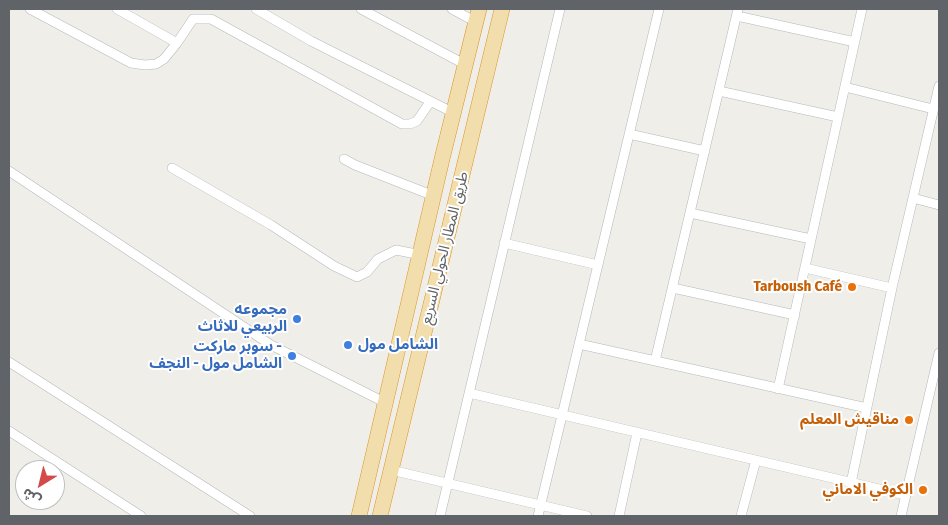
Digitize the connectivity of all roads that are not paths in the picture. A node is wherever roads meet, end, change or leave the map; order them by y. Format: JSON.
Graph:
{"nodes":[{"id":1,"x":30,"y":9,"type":"edge"},
{"id":2,"x":117,"y":9,"type":"edge"},
{"id":3,"x":256,"y":9,"type":"edge"},
{"id":4,"x":361,"y":9,"type":"edge"},
{"id":5,"x":452,"y":9,"type":"edge"},
{"id":6,"x":502,"y":9,"type":"edge"},
{"id":7,"x":560,"y":9,"type":"edge"},
{"id":8,"x":658,"y":9,"type":"edge"},
{"id":9,"x":862,"y":9,"type":"edge"},
{"id":10,"x":737,"y":13,"type":"edge"},
{"id":11,"x":478,"y":15,"type":"edge"},
{"id":12,"x":855,"y":42,"type":"junction"},
{"id":13,"x":177,"y":43,"type":"junction"},
{"id":14,"x":466,"y":65,"type":"junction"},
{"id":15,"x":939,"y":86,"type":"edge"},
{"id":16,"x":845,"y":87,"type":"junction"},
{"id":17,"x":719,"y":91,"type":"junction"},
{"id":18,"x":430,"y":102,"type":"junction"},
{"id":19,"x":933,"y":109,"type":"junction"},
{"id":20,"x":454,"y":114,"type":"junction"},
{"id":21,"x":838,"y":117,"type":"junction"},
{"id":22,"x":629,"y":134,"type":"junction"},
{"id":23,"x":705,"y":151,"type":"junction"},
{"id":24,"x":344,"y":159,"type":"dead end"},
{"id":25,"x":442,"y":159,"type":"junction"},
{"id":26,"x":465,"y":166,"type":"junction"},
{"id":27,"x":172,"y":168,"type":"dead end"},
{"id":28,"x":9,"y":171,"type":"edge"},
{"id":29,"x":913,"y":198,"type":"junction"},
{"id":30,"x":432,"y":202,"type":"junction"},
{"id":31,"x":939,"y":205,"type":"edge"},
{"id":32,"x":690,"y":213,"type":"junction"},
{"id":33,"x":454,"y":214,"type":"junction"},
{"id":34,"x":811,"y":239,"type":"junction"},
{"id":35,"x":504,"y":243,"type":"junction"},
{"id":36,"x":421,"y":255,"type":"junction"},
{"id":37,"x":598,"y":265,"type":"junction"},
{"id":38,"x":805,"y":268,"type":"junction"},
{"id":39,"x":672,"y":288,"type":"junction"},
{"id":40,"x":892,"y":288,"type":"junction"},
{"id":41,"x":795,"y":315,"type":"junction"},
{"id":42,"x":579,"y":344,"type":"junction"},
{"id":43,"x":939,"y":353,"type":"edge"},
{"id":44,"x":655,"y":361,"type":"junction"},
{"id":45,"x":9,"y":362,"type":"edge"},
{"id":46,"x":778,"y":388,"type":"junction"},
{"id":47,"x":469,"y":393,"type":"junction"},
{"id":48,"x":386,"y":403,"type":"junction"},
{"id":49,"x":866,"y":408,"type":"junction"},
{"id":50,"x":562,"y":415,"type":"junction"},
{"id":51,"x":9,"y":431,"type":"edge"},
{"id":52,"x":637,"y":433,"type":"junction"},
{"id":53,"x":756,"y":460,"type":"junction"},
{"id":54,"x":391,"y":470,"type":"junction"},
{"id":55,"x":851,"y":483,"type":"junction"},
{"id":56,"x":448,"y":484,"type":"junction"},
{"id":57,"x":906,"y":495,"type":"junction"},
{"id":58,"x":541,"y":505,"type":"junction"},
{"id":59,"x":141,"y":516,"type":"edge"},
{"id":60,"x":250,"y":516,"type":"edge"},
{"id":61,"x":359,"y":516,"type":"edge"},
{"id":62,"x":380,"y":516,"type":"edge"},
{"id":63,"x":440,"y":516,"type":"edge"},
{"id":64,"x":538,"y":516,"type":"edge"},
{"id":65,"x":587,"y":516,"type":"edge"},
{"id":66,"x":619,"y":516,"type":"edge"},
{"id":67,"x":741,"y":516,"type":"edge"},
{"id":68,"x":900,"y":516,"type":"edge"}],
"edges":[{"from":1,"to":13,"type":"street"},
{"from":2,"to":13,"type":"street"},
{"from":3,"to":18,"type":"street"},
{"from":4,"to":14,"type":"street"},
{"from":5,"to":11,"type":"street"},
{"from":6,"to":26,"type":"highway","name":"طريق المطار الحولي السريع"},
{"from":7,"to":35,"type":"street"},
{"from":8,"to":22,"type":"street"},
{"from":9,"to":12,"type":"street"},
{"from":10,"to":12,"type":"street"},
{"from":10,"to":17,"type":"street"},
{"from":11,"to":14,"type":"highway","name":"طريق المطار الحولي السريع"},
{"from":12,"to":16,"type":"street"},
{"from":13,"to":18,"type":"street"},
{"from":14,"to":20,"type":"highway","name":"طريق المطار الحولي السريع"},
{"from":15,"to":19,"type":"street"},
{"from":16,"to":19,"type":"street"},
{"from":16,"to":21,"type":"street"},
{"from":17,"to":21,"type":"street"},
{"from":17,"to":23,"type":"street"},
{"from":18,"to":20,"type":"street"},
{"from":19,"to":29,"type":"street"},
{"from":20,"to":25,"type":"highway","name":"طريق المطار الحولي السريع"},
{"from":21,"to":34,"type":"street"},
{"from":22,"to":23,"type":"street"},
{"from":22,"to":37,"type":"street"},
{"from":23,"to":32,"type":"street"},
{"from":24,"to":30,"type":"street"},
{"from":25,"to":26,"type":"highway"},
{"from":25,"to":30,"type":"highway","name":"طريق المطار الحولي السريع"},
{"from":26,"to":33,"type":"highway","name":"طريق المطار الحولي السريع"},
{"from":27,"to":36,"type":"street"},
{"from":28,"to":48,"type":"street"},
{"from":29,"to":31,"type":"street"},
{"from":29,"to":40,"type":"street"},
{"from":30,"to":33,"type":"highway"},
{"from":30,"to":36,"type":"highway","name":"طريق المطار الحولي السريع"},
{"from":32,"to":34,"type":"street"},
{"from":32,"to":39,"type":"street"},
{"from":33,"to":54,"type":"highway","name":"طريق المطار الحولي السريع"},
{"from":34,"to":38,"type":"street"},
{"from":35,"to":37,"type":"street"},
{"from":35,"to":47,"type":"street"},
{"from":36,"to":48,"type":"highway","name":"طريق المطار الحولي السريع"},
{"from":37,"to":42,"type":"street"},
{"from":38,"to":40,"type":"street"},
{"from":38,"to":41,"type":"street"},
{"from":39,"to":41,"type":"street"},
{"from":39,"to":44,"type":"street"},
{"from":40,"to":49,"type":"street"},
{"from":41,"to":46,"type":"street"},
{"from":42,"to":44,"type":"street"},
{"from":42,"to":50,"type":"street"},
{"from":43,"to":57,"type":"street"},
{"from":44,"to":46,"type":"street"},
{"from":45,"to":60,"type":"street"},
{"from":46,"to":49,"type":"street"},
{"from":47,"to":50,"type":"street"},
{"from":47,"to":56,"type":"street"},
{"from":48,"to":61,"type":"highway","name":"طريق المطار الحولي السريع"},
{"from":49,"to":55,"type":"street"},
{"from":50,"to":52,"type":"street"},
{"from":50,"to":58,"type":"street"},
{"from":51,"to":59,"type":"street"},
{"from":52,"to":53,"type":"street"},
{"from":52,"to":66,"type":"street"},
{"from":53,"to":55,"type":"street"},
{"from":53,"to":67,"type":"street"},
{"from":54,"to":56,"type":"street"},
{"from":54,"to":62,"type":"highway","name":"طريق المطار الحولي السريع"},
{"from":55,"to":57,"type":"street"},
{"from":56,"to":58,"type":"street"},
{"from":56,"to":63,"type":"street"},
{"from":57,"to":68,"type":"street"},
{"from":58,"to":64,"type":"street"},
{"from":58,"to":65,"type":"street"}]}
